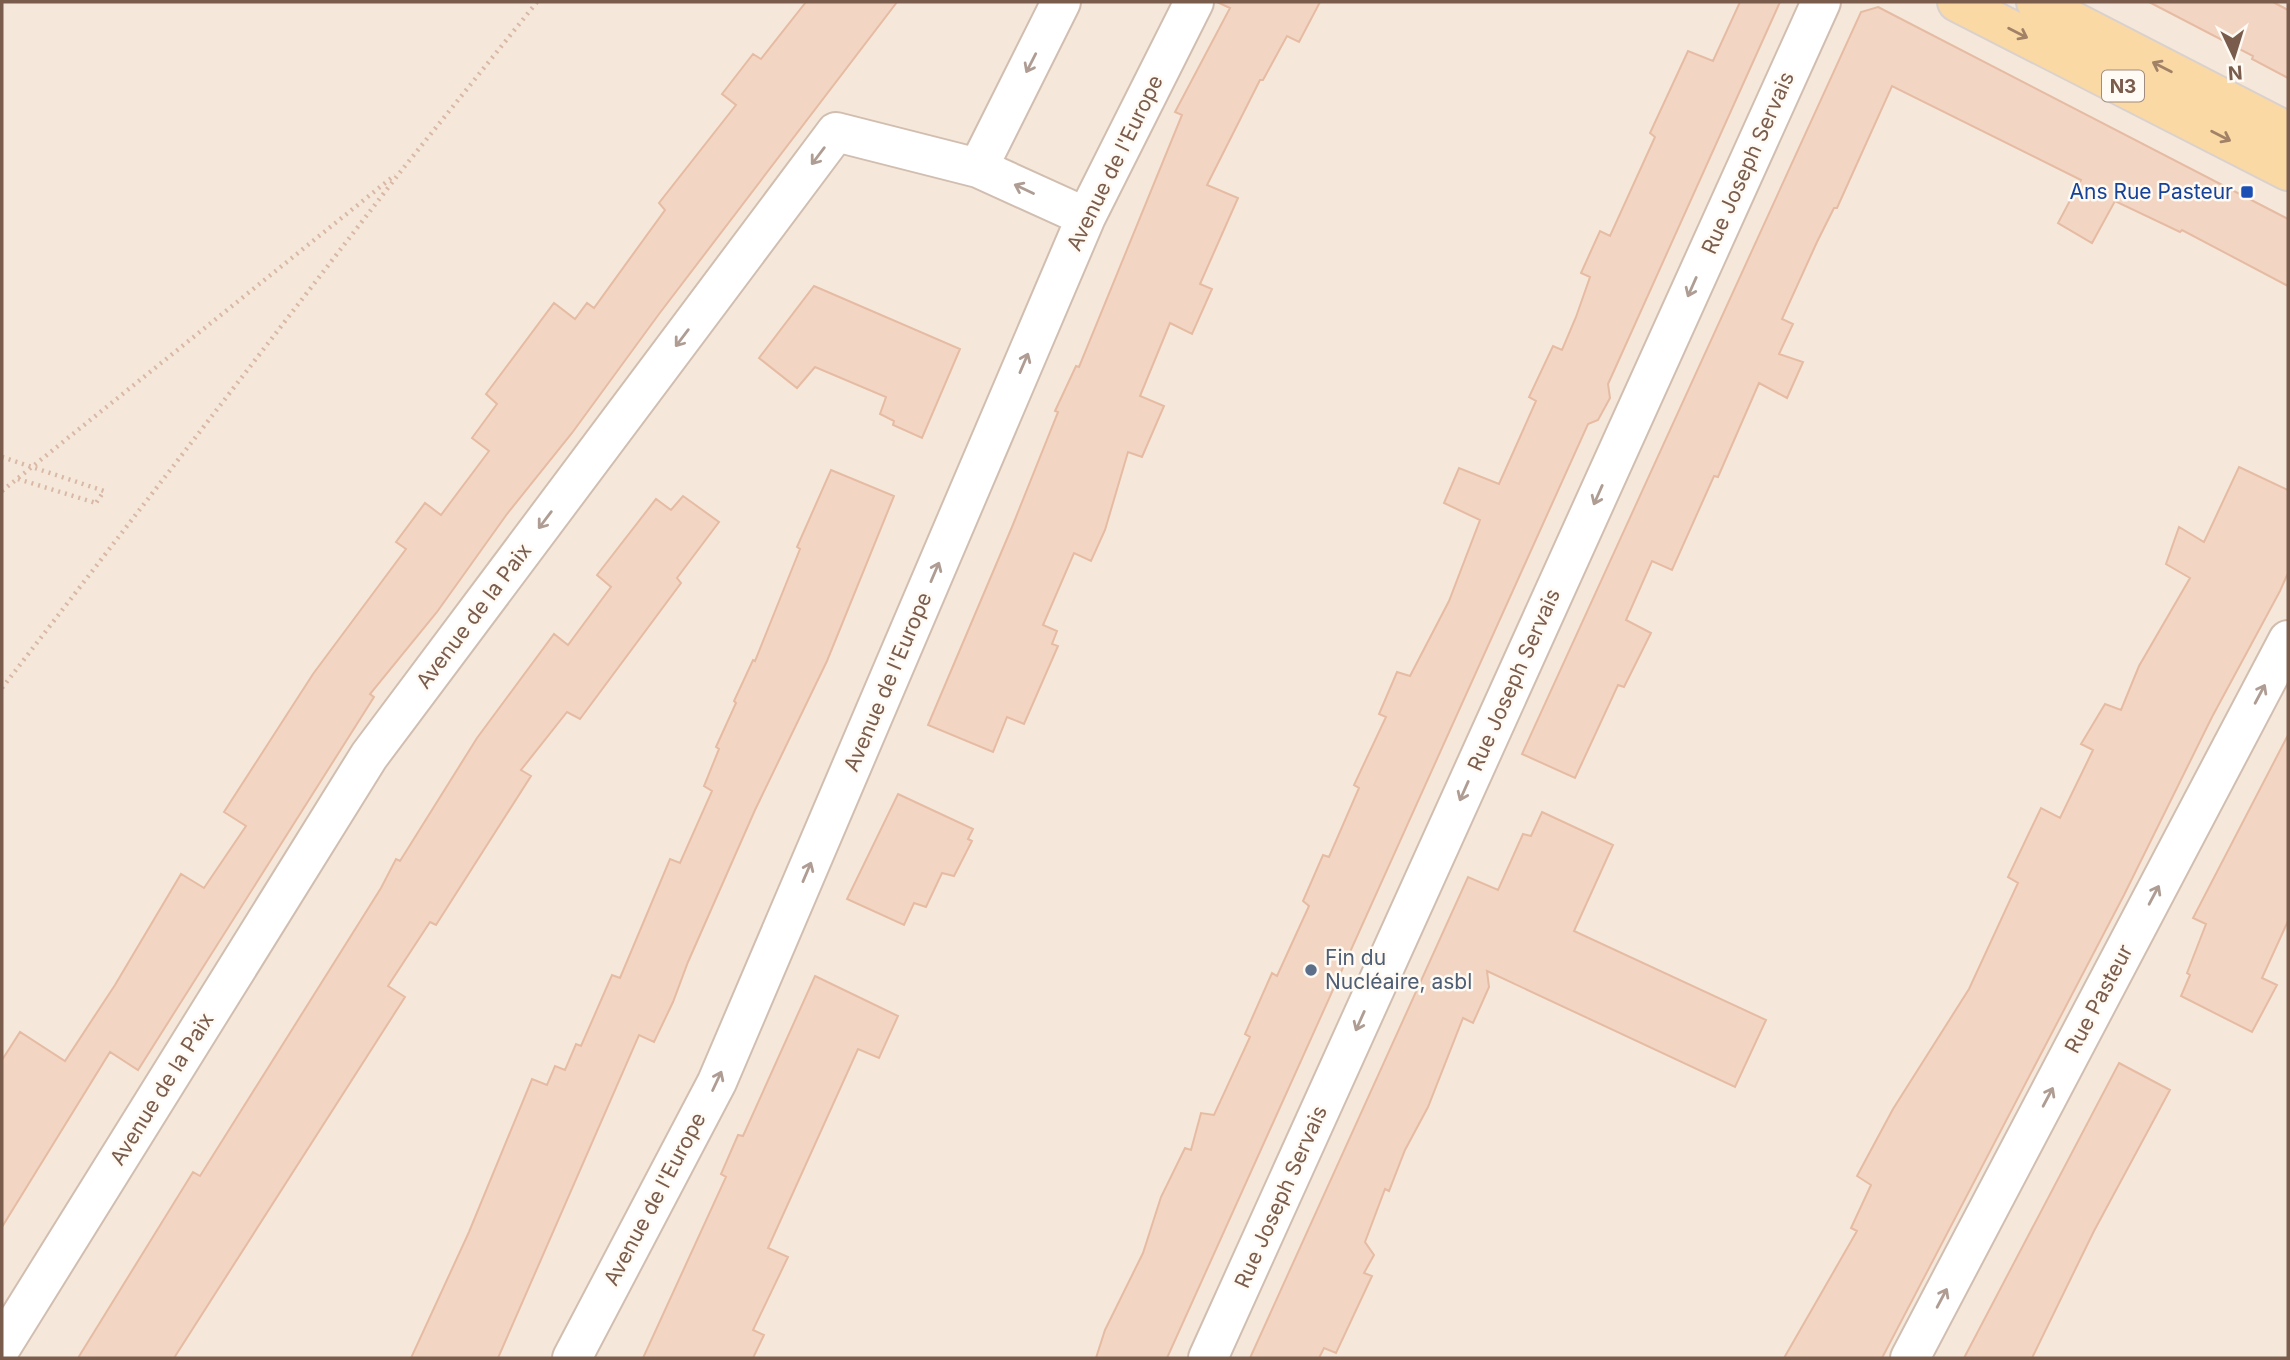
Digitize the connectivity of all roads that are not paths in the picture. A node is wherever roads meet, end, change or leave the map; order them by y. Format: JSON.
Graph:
{"nodes":[{"id":1,"x":1061,"y":2,"type":"edge"},
{"id":2,"x":1194,"y":2,"type":"edge"},
{"id":3,"x":1821,"y":2,"type":"edge"},
{"id":4,"x":1957,"y":2,"type":"edge"},
{"id":5,"x":2036,"y":2,"type":"edge"},
{"id":6,"x":2288,"y":132,"type":"edge"},
{"id":7,"x":978,"y":168,"type":"junction"},
{"id":8,"x":2288,"y":171,"type":"edge"},
{"id":9,"x":1086,"y":217,"type":"junction"},
{"id":10,"x":2288,"y":640,"type":"edge"},
{"id":11,"x":2,"y":1346,"type":"edge"},
{"id":12,"x":572,"y":1358,"type":"edge"},
{"id":13,"x":1208,"y":1358,"type":"edge"},
{"id":14,"x":1910,"y":1358,"type":"edge"}],
"edges":[{"from":1,"to":7,"type":"street","one_way":true},
{"from":2,"to":9,"type":"street","name":"Avenue de l'Europe"},
{"from":3,"to":13,"type":"street","name":"Rue Joseph Servais","one_way":true},
{"from":4,"to":8,"type":"main road","number":"N3","one_way":true},
{"from":6,"to":5,"type":"main road","number":"N3","one_way":true},
{"from":9,"to":7,"type":"street","name":"Avenue de la Paix","one_way":true},
{"from":7,"to":11,"type":"street","name":"Avenue de la Paix","one_way":true},
{"from":12,"to":9,"type":"street","name":"Avenue de l'Europe","one_way":true},
{"from":14,"to":10,"type":"street","name":"Rue Pasteur","one_way":true}]}
